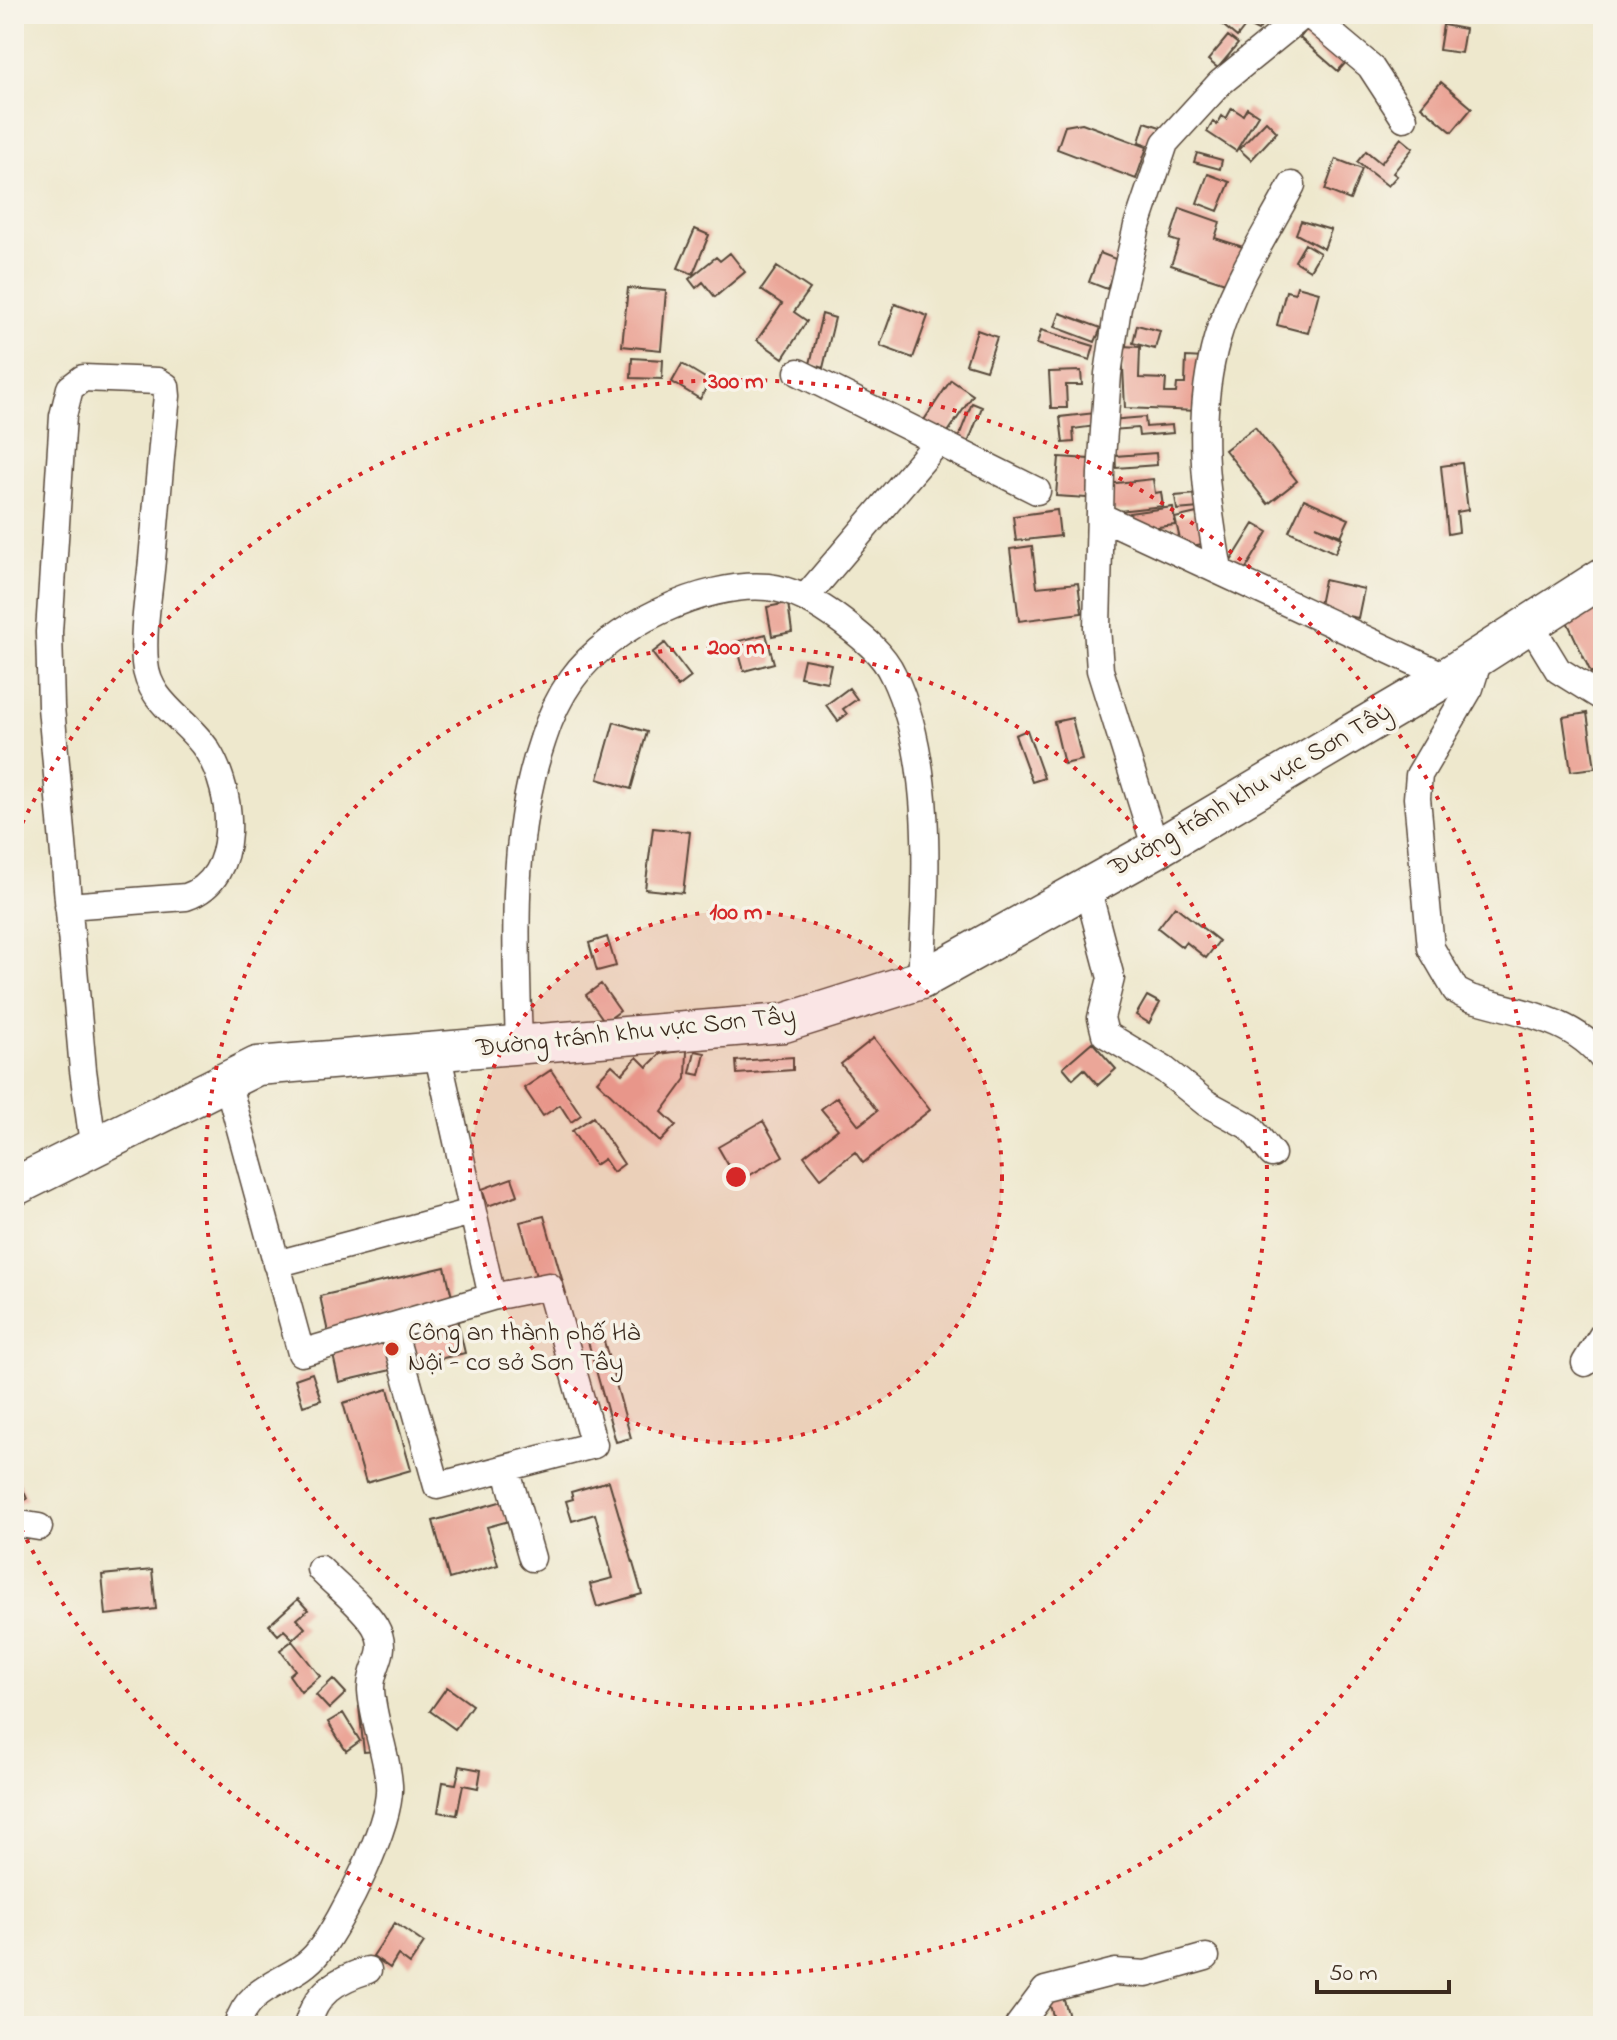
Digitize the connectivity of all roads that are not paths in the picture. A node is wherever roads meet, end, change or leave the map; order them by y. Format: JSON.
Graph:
{"nodes":[{"id":1,"x":1306,"y":14,"type":"edge"},
{"id":2,"x":1404,"y":118,"type":"dead end"},
{"id":3,"x":1292,"y":185,"type":"dead end"},
{"id":4,"x":798,"y":372,"type":"dead end"},
{"id":5,"x":937,"y":443,"type":"junction"},
{"id":6,"x":1037,"y":491,"type":"dead end"},
{"id":7,"x":1100,"y":516,"type":"junction"},
{"id":8,"x":1219,"y":570,"type":"junction"},
{"id":9,"x":1603,"y":577,"type":"edge"},
{"id":10,"x":805,"y":598,"type":"junction"},
{"id":11,"x":1530,"y":624,"type":"junction"},
{"id":12,"x":1480,"y":656,"type":"junction"},
{"id":13,"x":1447,"y":677,"type":"junction"},
{"id":14,"x":1603,"y":698,"type":"edge"},
{"id":15,"x":1156,"y":849,"type":"junction"},
{"id":16,"x":1087,"y":887,"type":"junction"},
{"id":17,"x":68,"y":906,"type":"junction"},
{"id":18,"x":921,"y":980,"type":"junction"},
{"id":19,"x":519,"y":1045,"type":"junction"},
{"id":20,"x":437,"y":1052,"type":"junction"},
{"id":21,"x":1603,"y":1059,"type":"edge"},
{"id":22,"x":227,"y":1081,"type":"junction"},
{"id":23,"x":93,"y":1144,"type":"junction"},
{"id":24,"x":1272,"y":1154,"type":"dead end"},
{"id":25,"x":14,"y":1187,"type":"edge"},
{"id":26,"x":472,"y":1212,"type":"junction"},
{"id":27,"x":276,"y":1264,"type":"junction"},
{"id":28,"x":492,"y":1297,"type":"junction"},
{"id":29,"x":392,"y":1326,"type":"junction"},
{"id":30,"x":1603,"y":1334,"type":"edge"},
{"id":31,"x":1585,"y":1363,"type":"dead end"},
{"id":32,"x":506,"y":1468,"type":"junction"},
{"id":33,"x":532,"y":1558,"type":"dead end"},
{"id":34,"x":320,"y":1569,"type":"dead end"},
{"id":35,"x":1206,"y":1957,"type":"dead end"},
{"id":36,"x":368,"y":1970,"type":"dead end"},
{"id":37,"x":237,"y":2026,"type":"edge"},
{"id":38,"x":307,"y":2026,"type":"edge"},
{"id":39,"x":1018,"y":2026,"type":"edge"}],
"edges":[{"from":1,"to":2,"type":"street"},
{"from":1,"to":7,"type":"street"},
{"from":3,"to":8,"type":"street"},
{"from":4,"to":5,"type":"street"},
{"from":5,"to":6,"type":"street"},
{"from":5,"to":10,"type":"street"},
{"from":7,"to":8,"type":"street"},
{"from":7,"to":15,"type":"street"},
{"from":8,"to":13,"type":"street"},
{"from":9,"to":11,"type":"highway","name":"Đường tránh khu vực Sơn Tây"},
{"from":10,"to":18,"type":"street"},
{"from":10,"to":19,"type":"street"},
{"from":11,"to":12,"type":"highway","name":"Đường tránh khu vực Sơn Tây"},
{"from":11,"to":14,"type":"street"},
{"from":12,"to":13,"type":"highway","name":"Đường tránh khu vực Sơn Tây"},
{"from":12,"to":21,"type":"street"},
{"from":13,"to":15,"type":"highway","name":"Đường tránh khu vực Sơn Tây"},
{"from":15,"to":16,"type":"highway","name":"Đường tránh khu vực Sơn Tây"},
{"from":16,"to":18,"type":"highway","name":"Đường tránh khu vực Sơn Tây"},
{"from":16,"to":24,"type":"street"},
{"from":17,"to":17,"type":"street"},
{"from":17,"to":23,"type":"street"},
{"from":18,"to":19,"type":"highway","name":"Đường tránh khu vực Sơn Tây"},
{"from":19,"to":20,"type":"highway","name":"Đường tránh khu vực Sơn Tây"},
{"from":20,"to":22,"type":"highway","name":"Đường tránh khu vực Sơn Tây"},
{"from":20,"to":26,"type":"street"},
{"from":22,"to":23,"type":"highway","name":"Đường tránh khu vực Sơn Tây"},
{"from":22,"to":27,"type":"street"},
{"from":23,"to":25,"type":"highway","name":"Đường tránh khu vực Sơn Tây"},
{"from":26,"to":27,"type":"street"},
{"from":26,"to":28,"type":"street"},
{"from":27,"to":29,"type":"street"},
{"from":28,"to":29,"type":"street"},
{"from":28,"to":32,"type":"street"},
{"from":29,"to":32,"type":"street"},
{"from":30,"to":31,"type":"street"},
{"from":32,"to":33,"type":"street"},
{"from":34,"to":37,"type":"street"},
{"from":35,"to":39,"type":"street"},
{"from":36,"to":38,"type":"street"}]}
